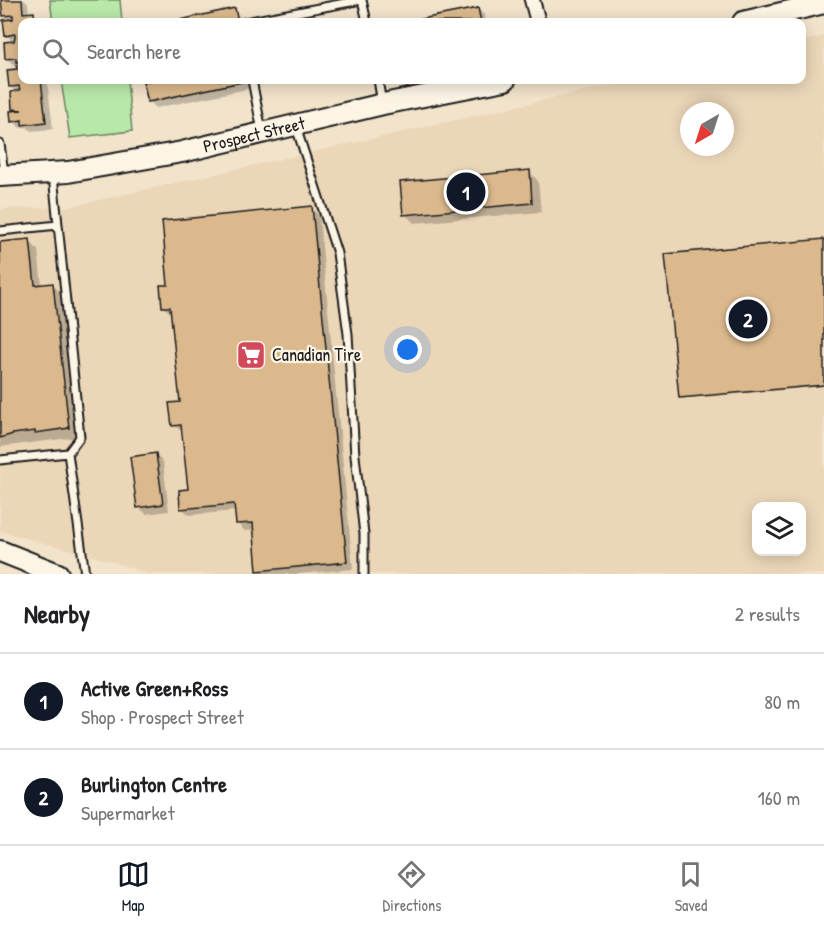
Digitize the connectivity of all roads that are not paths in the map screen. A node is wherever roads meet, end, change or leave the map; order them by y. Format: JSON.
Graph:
{"nodes":[{"id":1,"x":362,"y":0,"type":"edge"},
{"id":2,"x":532,"y":0,"type":"edge"},
{"id":3,"x":824,"y":3,"type":"edge"},
{"id":4,"x":266,"y":18,"type":"edge"},
{"id":5,"x":366,"y":18,"type":"edge"},
{"id":6,"x":537,"y":18,"type":"edge"},
{"id":7,"x":760,"y":18,"type":"edge"},
{"id":8,"x":253,"y":84,"type":"edge"},
{"id":9,"x":379,"y":84,"type":"edge"},
{"id":10,"x":485,"y":84,"type":"edge"},
{"id":11,"x":383,"y":104,"type":"junction"},
{"id":12,"x":296,"y":127,"type":"junction"},
{"id":13,"x":262,"y":134,"type":"junction"},
{"id":14,"x":0,"y":144,"type":"edge"},
{"id":15,"x":52,"y":173,"type":"junction"},
{"id":16,"x":2,"y":175,"type":"edge"},
{"id":17,"x":58,"y":225,"type":"junction"},
{"id":18,"x":0,"y":231,"type":"edge"},
{"id":19,"x":68,"y":453,"type":"junction"},
{"id":20,"x":0,"y":460,"type":"edge"},
{"id":21,"x":0,"y":551,"type":"edge"},
{"id":22,"x":58,"y":574,"type":"edge"},
{"id":23,"x":85,"y":574,"type":"edge"},
{"id":24,"x":364,"y":574,"type":"edge"}],
"edges":[{"from":1,"to":4,"type":"lane"},
{"from":1,"to":5,"type":"lane"},
{"from":2,"to":6,"type":"street"},
{"from":3,"to":7,"type":"street"},
{"from":8,"to":13,"type":"lane"},
{"from":9,"to":11,"type":"lane"},
{"from":10,"to":11,"type":"street","name":"Prospect Street"},
{"from":11,"to":12,"type":"street","name":"Prospect Street"},
{"from":12,"to":13,"type":"street","name":"Prospect Street"},
{"from":12,"to":24,"type":"lane"},
{"from":13,"to":15,"type":"street","name":"Prospect Street"},
{"from":14,"to":16,"type":"lane"},
{"from":15,"to":16,"type":"street","name":"Prospect Street"},
{"from":15,"to":17,"type":"lane"},
{"from":17,"to":18,"type":"lane"},
{"from":17,"to":19,"type":"lane"},
{"from":19,"to":20,"type":"lane"},
{"from":19,"to":23,"type":"lane"},
{"from":21,"to":22,"type":"street"}]}
